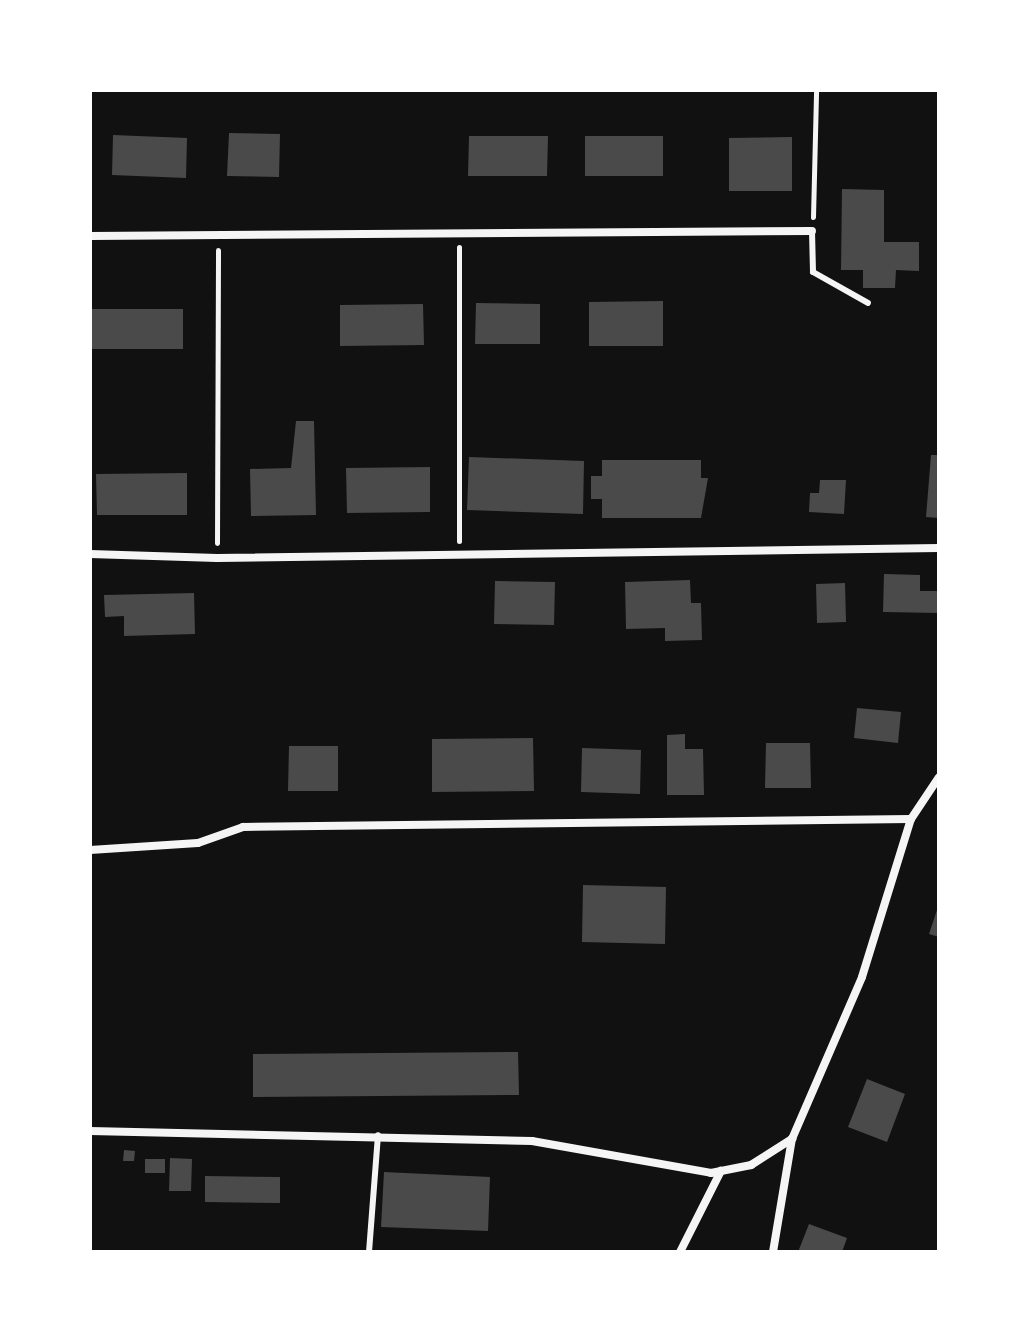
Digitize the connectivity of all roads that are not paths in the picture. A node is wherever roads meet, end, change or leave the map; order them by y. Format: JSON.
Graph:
{"nodes":[{"id":1,"x":812,"y":231,"type":"joint"},
{"id":2,"x":90,"y":236,"type":"edge"},
{"id":3,"x":868,"y":303,"type":"dead end"},
{"id":4,"x":939,"y":548,"type":"edge"},
{"id":5,"x":90,"y":554,"type":"edge"},
{"id":6,"x":939,"y":777,"type":"edge"},
{"id":7,"x":911,"y":819,"type":"junction"},
{"id":8,"x":90,"y":850,"type":"edge"},
{"id":9,"x":90,"y":1131,"type":"edge"},
{"id":10,"x":378,"y":1135,"type":"junction"},
{"id":11,"x":792,"y":1139,"type":"junction"},
{"id":12,"x":721,"y":1171,"type":"junction"},
{"id":13,"x":369,"y":1252,"type":"edge"},
{"id":14,"x":680,"y":1252,"type":"edge"},
{"id":15,"x":773,"y":1252,"type":"edge"}],
"edges":[{"from":1,"to":2,"type":"street"},
{"from":1,"to":3,"type":"lane"},
{"from":4,"to":5,"type":"street"},
{"from":6,"to":7,"type":"street"},
{"from":7,"to":8,"type":"street"},
{"from":7,"to":11,"type":"street"},
{"from":9,"to":10,"type":"street"},
{"from":10,"to":12,"type":"street"},
{"from":10,"to":13,"type":"lane"},
{"from":11,"to":12,"type":"street"},
{"from":11,"to":15,"type":"street"},
{"from":12,"to":14,"type":"street"}]}
